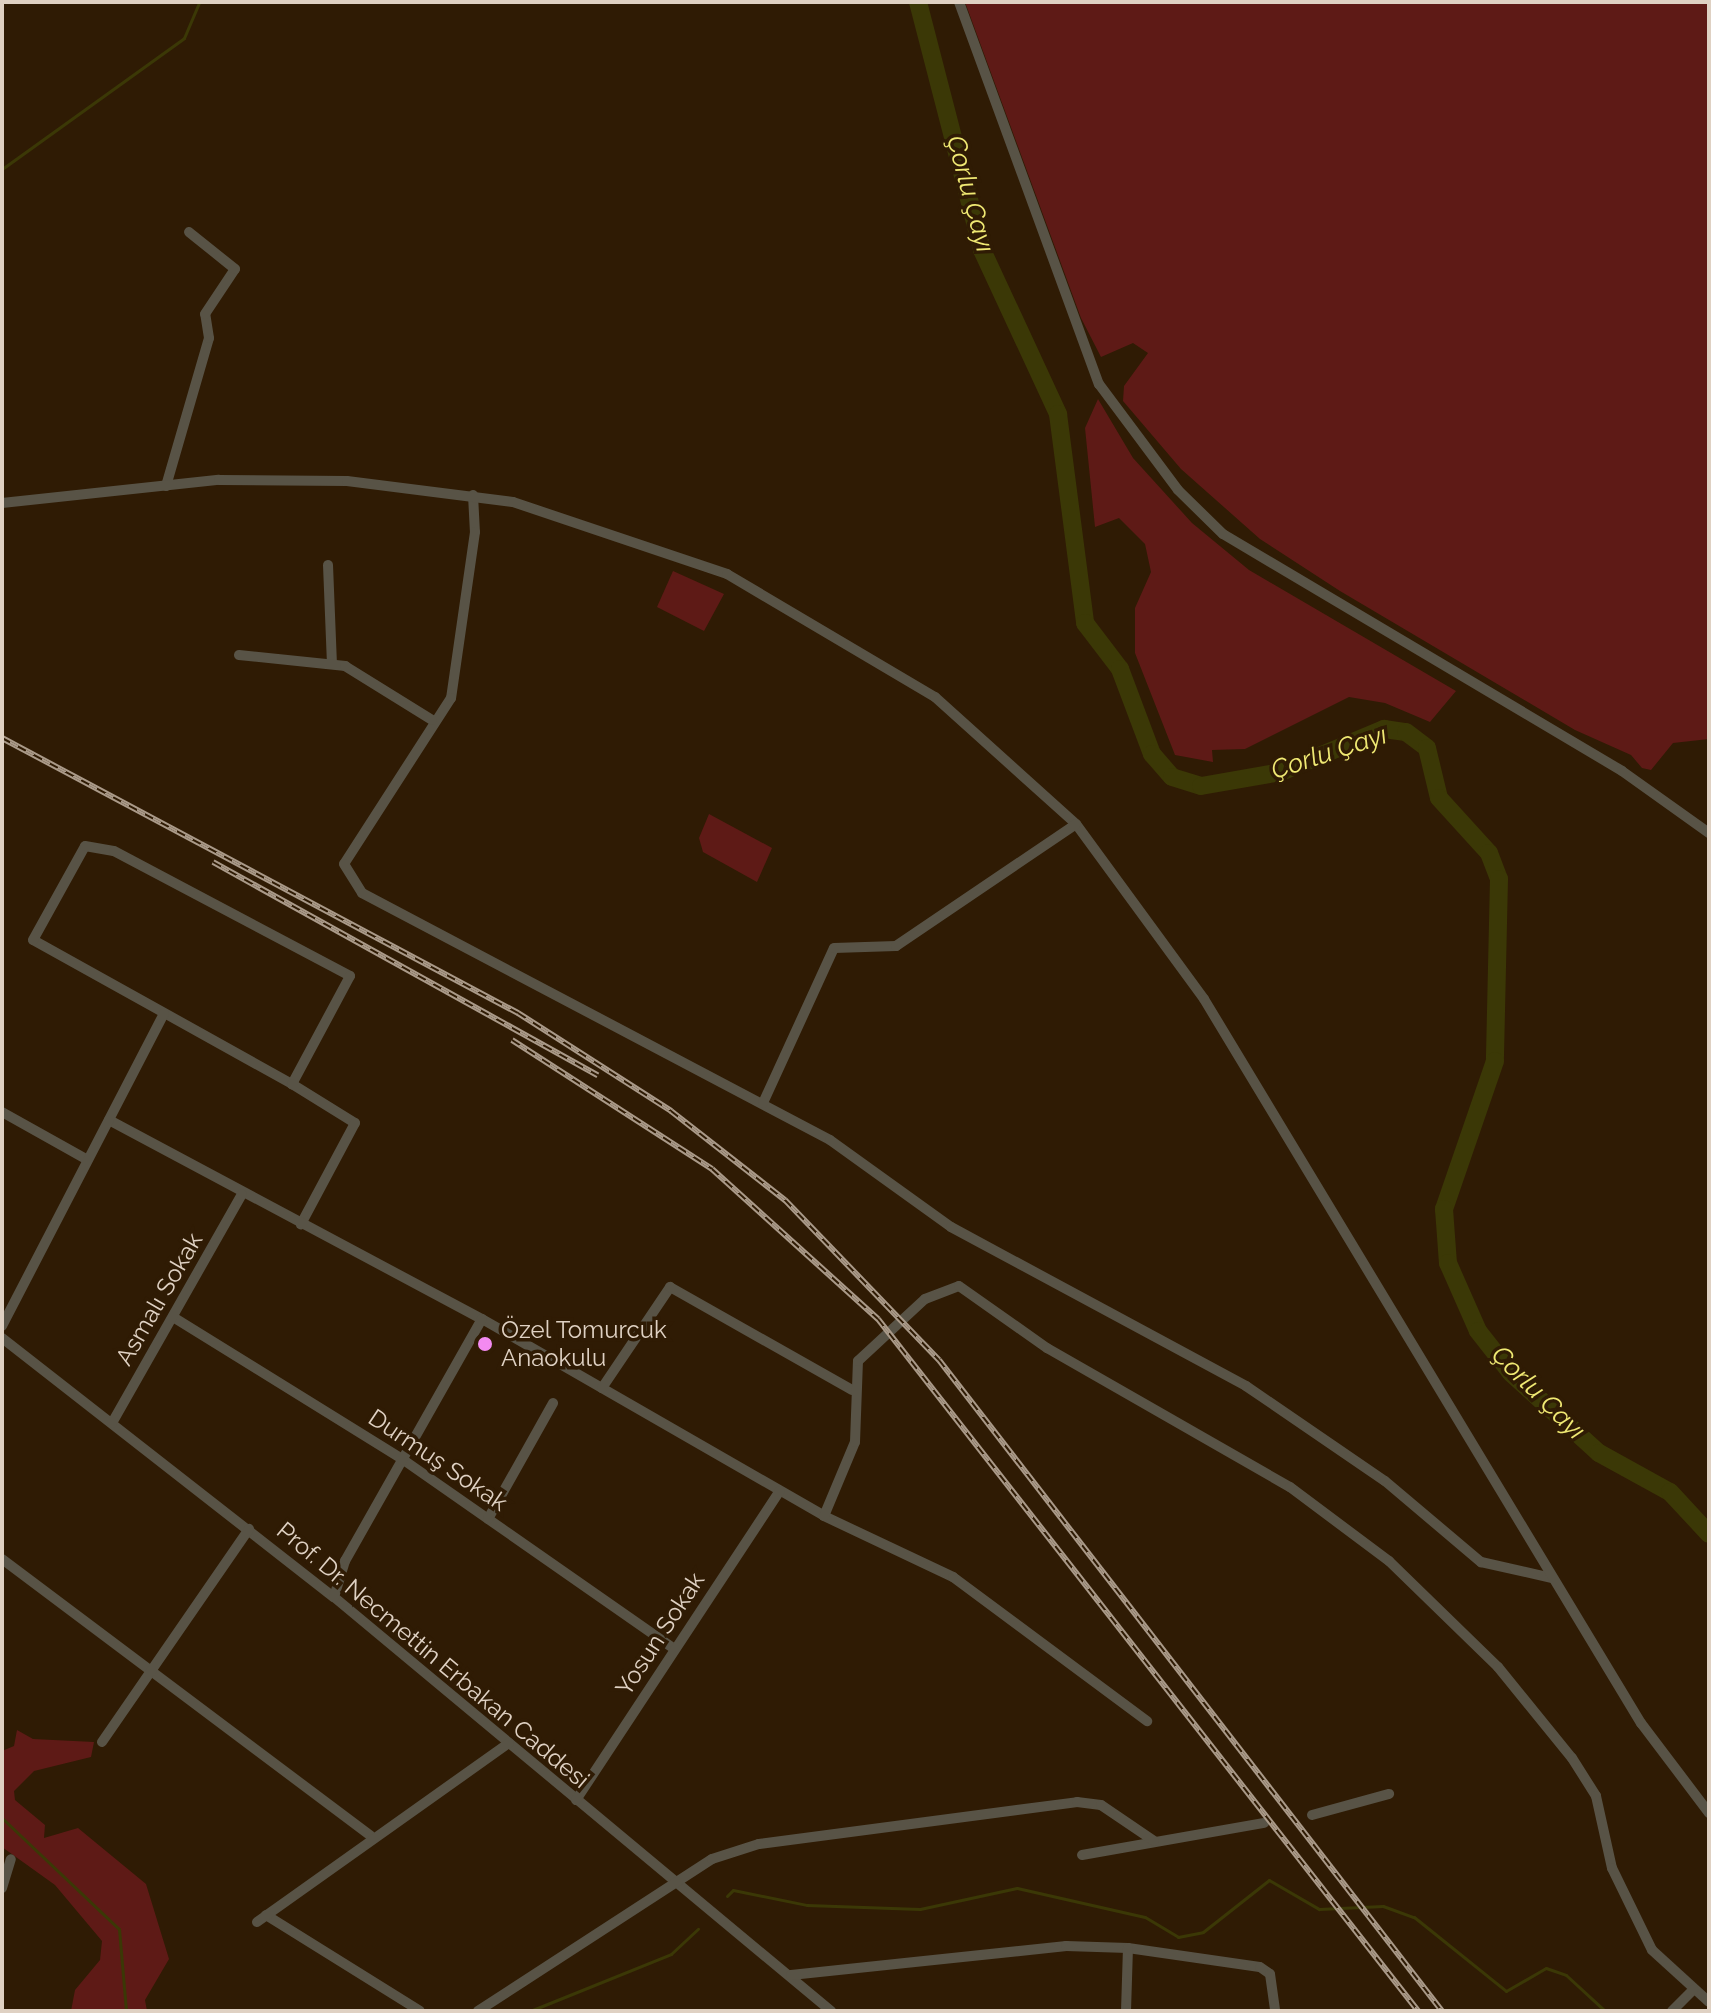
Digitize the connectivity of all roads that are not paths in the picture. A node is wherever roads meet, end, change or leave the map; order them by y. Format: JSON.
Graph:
{"nodes":[{"id":1,"x":959,"y":2,"type":"edge"},
{"id":2,"x":189,"y":232,"type":"dead end"},
{"id":3,"x":166,"y":486,"type":"junction"},
{"id":4,"x":473,"y":495,"type":"junction"},
{"id":5,"x":2,"y":503,"type":"edge"},
{"id":6,"x":328,"y":565,"type":"dead end"},
{"id":7,"x":239,"y":655,"type":"dead end"},
{"id":8,"x":332,"y":663,"type":"junction"},
{"id":9,"x":432,"y":720,"type":"junction"},
{"id":10,"x":1076,"y":824,"type":"junction"},
{"id":11,"x":1709,"y":833,"type":"edge"},
{"id":12,"x":164,"y":1013,"type":"junction"},
{"id":13,"x":292,"y":1084,"type":"junction"},
{"id":14,"x":763,"y":1103,"type":"junction"},
{"id":15,"x":2,"y":1112,"type":"edge"},
{"id":16,"x":109,"y":1120,"type":"junction"},
{"id":17,"x":88,"y":1160,"type":"junction"},
{"id":18,"x":242,"y":1194,"type":"junction"},
{"id":19,"x":301,"y":1224,"type":"junction"},
{"id":20,"x":173,"y":1317,"type":"junction"},
{"id":21,"x":482,"y":1319,"type":"junction"},
{"id":22,"x":2,"y":1326,"type":"edge"},
{"id":23,"x":2,"y":1338,"type":"edge"},
{"id":24,"x":602,"y":1388,"type":"junction"},
{"id":25,"x":852,"y":1390,"type":"junction"},
{"id":26,"x":553,"y":1403,"type":"dead end"},
{"id":27,"x":112,"y":1423,"type":"junction"},
{"id":28,"x":405,"y":1461,"type":"junction"},
{"id":29,"x":780,"y":1491,"type":"junction"},
{"id":30,"x":824,"y":1516,"type":"junction"},
{"id":31,"x":488,"y":1519,"type":"junction"},
{"id":32,"x":249,"y":1529,"type":"junction"},
{"id":33,"x":2,"y":1559,"type":"edge"},
{"id":34,"x":1552,"y":1578,"type":"junction"},
{"id":35,"x":334,"y":1597,"type":"junction"},
{"id":36,"x":673,"y":1648,"type":"junction"},
{"id":37,"x":152,"y":1670,"type":"junction"},
{"id":38,"x":1147,"y":1721,"type":"dead end"},
{"id":39,"x":102,"y":1742,"type":"dead end"},
{"id":40,"x":509,"y":1743,"type":"junction"},
{"id":41,"x":1389,"y":1794,"type":"dead end"},
{"id":42,"x":576,"y":1800,"type":"junction"},
{"id":43,"x":1709,"y":1813,"type":"edge"},
{"id":44,"x":1312,"y":1815,"type":"dead end"},
{"id":45,"x":1264,"y":1823,"type":"dead end"},
{"id":46,"x":371,"y":1836,"type":"junction"},
{"id":47,"x":1154,"y":1841,"type":"junction"},
{"id":48,"x":1082,"y":1855,"type":"dead end"},
{"id":49,"x":11,"y":1859,"type":"dead end"},
{"id":50,"x":678,"y":1886,"type":"junction"},
{"id":51,"x":2,"y":1888,"type":"edge"},
{"id":52,"x":1128,"y":1948,"type":"junction"},
{"id":53,"x":791,"y":1975,"type":"junction"},
{"id":54,"x":1693,"y":1990,"type":"junction"},
{"id":55,"x":1709,"y":2002,"type":"edge"},
{"id":56,"x":420,"y":2011,"type":"edge"},
{"id":57,"x":478,"y":2011,"type":"edge"},
{"id":58,"x":831,"y":2011,"type":"edge"},
{"id":59,"x":1126,"y":2011,"type":"edge"},
{"id":60,"x":1275,"y":2011,"type":"edge"},
{"id":61,"x":1672,"y":2011,"type":"edge"}],
"edges":[{"from":1,"to":11,"type":"street"},
{"from":2,"to":3,"type":"street"},
{"from":3,"to":4,"type":"street"},
{"from":3,"to":5,"type":"street"},
{"from":4,"to":9,"type":"street"},
{"from":4,"to":10,"type":"street"},
{"from":6,"to":8,"type":"street"},
{"from":7,"to":8,"type":"street"},
{"from":8,"to":9,"type":"street"},
{"from":9,"to":14,"type":"street"},
{"from":10,"to":14,"type":"street"},
{"from":10,"to":34,"type":"street"},
{"from":12,"to":13,"type":"street"},
{"from":12,"to":13,"type":"street"},
{"from":12,"to":16,"type":"street"},
{"from":13,"to":19,"type":"street"},
{"from":14,"to":34,"type":"street"},
{"from":15,"to":17,"type":"street"},
{"from":16,"to":17,"type":"street"},
{"from":16,"to":18,"type":"street"},
{"from":17,"to":22,"type":"street"},
{"from":18,"to":19,"type":"street"},
{"from":18,"to":20,"type":"street","name":"Asmalı Sokak"},
{"from":19,"to":21,"type":"street"},
{"from":20,"to":27,"type":"street","name":"Asmalı Sokak"},
{"from":20,"to":28,"type":"street","name":"Durmuş Sokak"},
{"from":21,"to":24,"type":"street"},
{"from":21,"to":28,"type":"street"},
{"from":23,"to":27,"type":"street","name":"Prof. Dr. Necmettin Erbakan Caddesi"},
{"from":24,"to":25,"type":"street"},
{"from":24,"to":29,"type":"street"},
{"from":25,"to":30,"type":"street"},
{"from":25,"to":54,"type":"street"},
{"from":26,"to":31,"type":"street"},
{"from":27,"to":32,"type":"street","name":"Prof. Dr. Necmettin Erbakan Caddesi"},
{"from":28,"to":31,"type":"street","name":"Durmuş Sokak"},
{"from":28,"to":35,"type":"street"},
{"from":29,"to":30,"type":"street"},
{"from":29,"to":36,"type":"street","name":"Yosun Sokak"},
{"from":30,"to":38,"type":"street"},
{"from":31,"to":36,"type":"street","name":"Durmuş Sokak"},
{"from":32,"to":35,"type":"street","name":"Prof. Dr. Necmettin Erbakan Caddesi"},
{"from":32,"to":37,"type":"street"},
{"from":33,"to":37,"type":"street"},
{"from":34,"to":43,"type":"street"},
{"from":35,"to":40,"type":"street","name":"Prof. Dr. Necmettin Erbakan Caddesi"},
{"from":36,"to":42,"type":"street","name":"Yosun Sokak"},
{"from":37,"to":39,"type":"street"},
{"from":37,"to":46,"type":"street"},
{"from":40,"to":42,"type":"street","name":"Prof. Dr. Necmettin Erbakan Caddesi"},
{"from":40,"to":46,"type":"street"},
{"from":41,"to":44,"type":"street"},
{"from":42,"to":50,"type":"street","name":"Prof. Dr. Necmettin Erbakan Caddesi"},
{"from":45,"to":47,"type":"street"},
{"from":46,"to":56,"type":"street"},
{"from":47,"to":48,"type":"street"},
{"from":47,"to":50,"type":"street"},
{"from":49,"to":51,"type":"street"},
{"from":50,"to":53,"type":"street","name":"Prof. Dr. Necmettin Erbakan Caddesi"},
{"from":50,"to":57,"type":"street"},
{"from":52,"to":53,"type":"street"},
{"from":52,"to":59,"type":"street"},
{"from":52,"to":60,"type":"street"},
{"from":53,"to":58,"type":"street","name":"Prof. Dr. Necmettin Erbakan Caddesi"},
{"from":54,"to":55,"type":"street"},
{"from":54,"to":61,"type":"street"}]}
